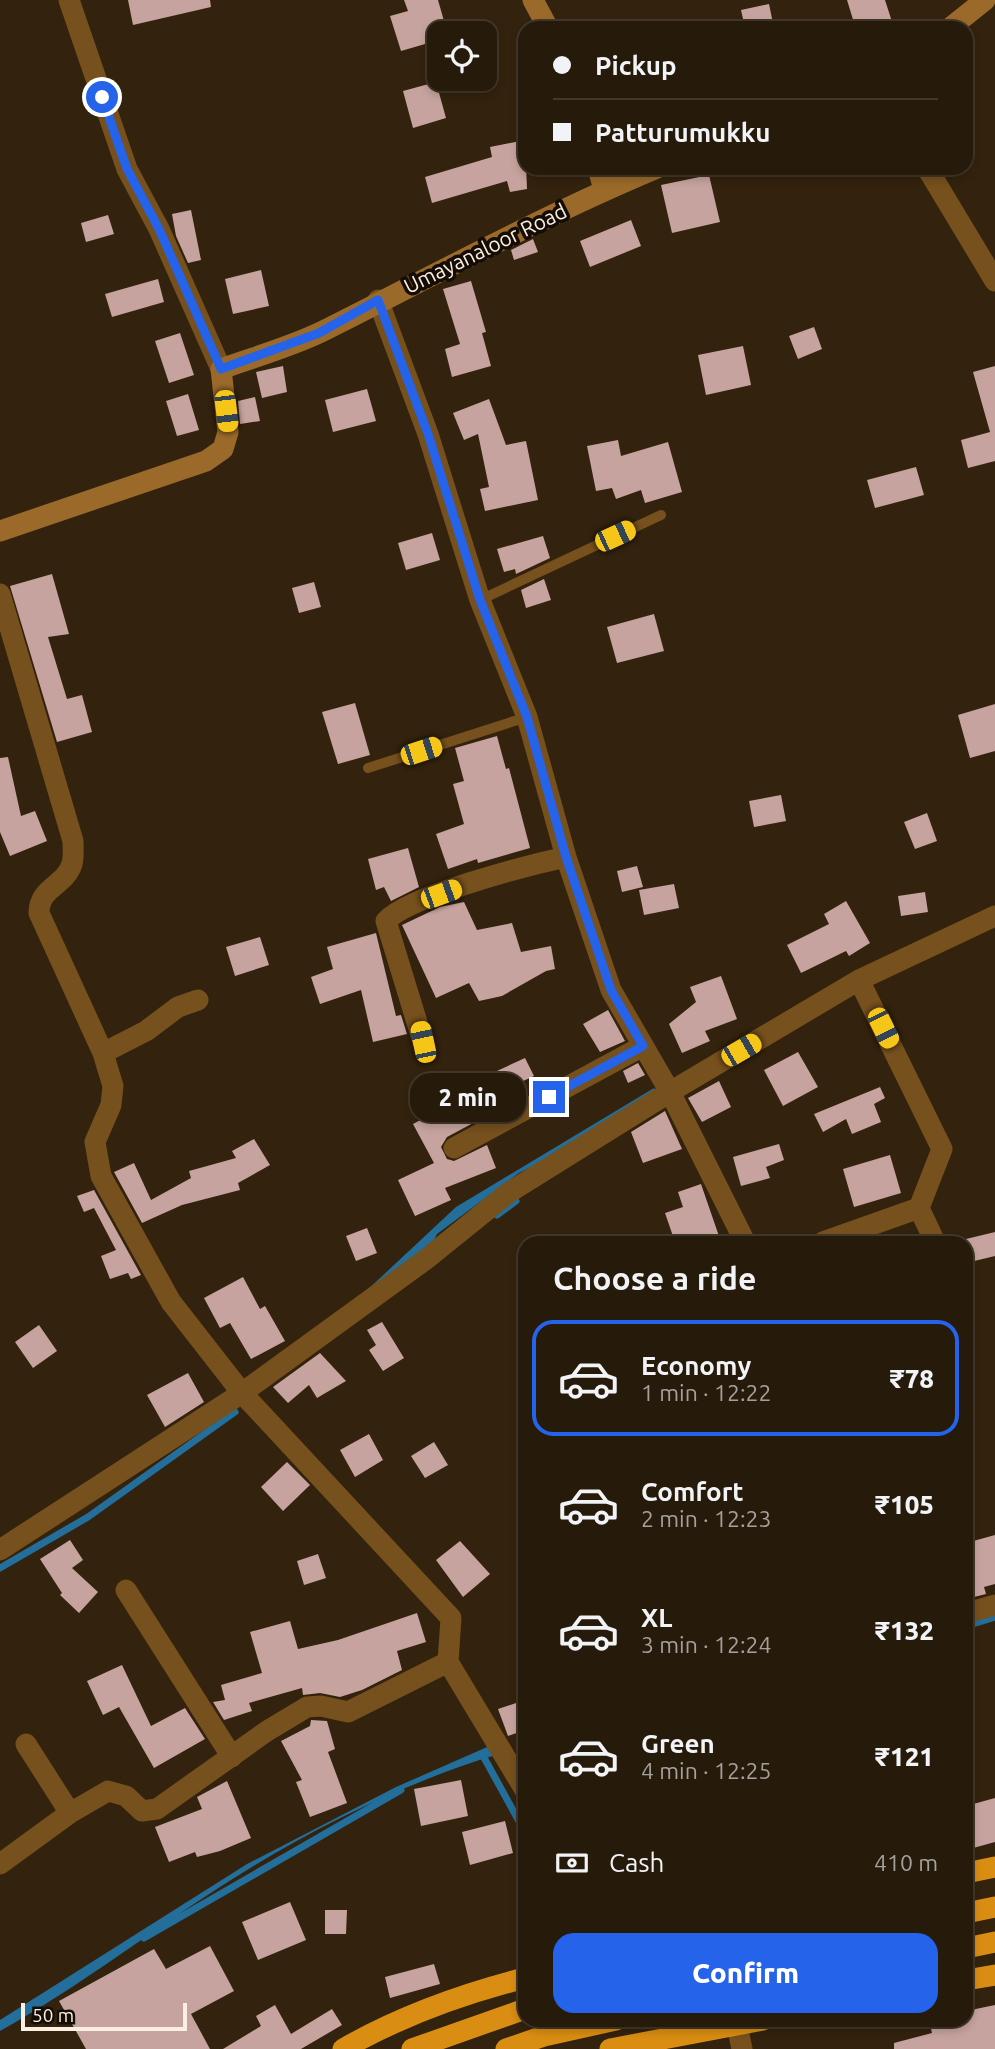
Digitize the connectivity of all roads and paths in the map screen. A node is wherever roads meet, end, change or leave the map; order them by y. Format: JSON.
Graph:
{"nodes":[{"id":1,"x":69,"y":0,"type":"edge"},
{"id":2,"x":533,"y":0,"type":"edge"},
{"id":3,"x":985,"y":0,"type":"edge"},
{"id":4,"x":544,"y":21,"type":"edge"},
{"id":5,"x":959,"y":21,"type":"edge"},
{"id":6,"x":600,"y":175,"type":"edge"},
{"id":7,"x":640,"y":175,"type":"edge"},
{"id":8,"x":931,"y":175,"type":"edge"},
{"id":9,"x":604,"y":190,"type":"junction"},
{"id":10,"x":995,"y":281,"type":"edge"},
{"id":11,"x":378,"y":300,"type":"junction"},
{"id":12,"x":221,"y":369,"type":"junction"},
{"id":13,"x":661,"y":515,"type":"dead end"},
{"id":14,"x":0,"y":531,"type":"edge"},
{"id":15,"x":0,"y":594,"type":"edge"},
{"id":16,"x":480,"y":600,"type":"junction"},
{"id":17,"x":527,"y":717,"type":"junction"},
{"id":18,"x":368,"y":768,"type":"dead end"},
{"id":19,"x":566,"y":857,"type":"junction"},
{"id":20,"x":995,"y":916,"type":"edge"},
{"id":21,"x":859,"y":980,"type":"junction"},
{"id":22,"x":198,"y":1000,"type":"dead end"},
{"id":23,"x":423,"y":1042,"type":"dead end"},
{"id":24,"x":643,"y":1046,"type":"junction"},
{"id":25,"x":103,"y":1053,"type":"junction"},
{"id":26,"x":670,"y":1092,"type":"junction"},
{"id":27,"x":454,"y":1148,"type":"dead end"},
{"id":28,"x":919,"y":1208,"type":"junction"},
{"id":29,"x":742,"y":1236,"type":"edge"},
{"id":30,"x":839,"y":1236,"type":"edge"},
{"id":31,"x":932,"y":1236,"type":"edge"},
{"id":32,"x":242,"y":1393,"type":"junction"},
{"id":33,"x":0,"y":1550,"type":"edge"},
{"id":34,"x":125,"y":1590,"type":"dead end"},
{"id":35,"x":995,"y":1605,"type":"edge"},
{"id":36,"x":973,"y":1611,"type":"edge"},
{"id":37,"x":448,"y":1662,"type":"junction"},
{"id":38,"x":26,"y":1744,"type":"dead end"},
{"id":39,"x":232,"y":1758,"type":"junction"},
{"id":40,"x":518,"y":1778,"type":"edge"},
{"id":41,"x":70,"y":1814,"type":"junction"},
{"id":42,"x":0,"y":1864,"type":"edge"},
{"id":43,"x":995,"y":1867,"type":"edge"},
{"id":44,"x":973,"y":1872,"type":"edge"},
{"id":45,"x":995,"y":1907,"type":"edge"},
{"id":46,"x":973,"y":1912,"type":"edge"},
{"id":47,"x":995,"y":1942,"type":"edge"},
{"id":48,"x":973,"y":1947,"type":"edge"},
{"id":49,"x":995,"y":1975,"type":"edge"},
{"id":50,"x":973,"y":1979,"type":"edge"},
{"id":51,"x":518,"y":1980,"type":"edge"},
{"id":52,"x":518,"y":2011,"type":"edge"},
{"id":53,"x":584,"y":2027,"type":"edge"},
{"id":54,"x":726,"y":2027,"type":"edge"},
{"id":55,"x":737,"y":2027,"type":"edge"},
{"id":56,"x":343,"y":2049,"type":"edge"},
{"id":57,"x":412,"y":2049,"type":"edge"},
{"id":58,"x":506,"y":2049,"type":"edge"},
{"id":59,"x":610,"y":2049,"type":"edge"},
{"id":60,"x":742,"y":2049,"type":"edge"}],
"edges":[{"from":1,"to":12,"type":"street"},
{"from":2,"to":4,"type":"main road"},
{"from":3,"to":5,"type":"main road"},
{"from":6,"to":9,"type":"main road"},
{"from":7,"to":9,"type":"main road","name":"Umayanaloor Road"},
{"from":8,"to":10,"type":"street"},
{"from":9,"to":11,"type":"main road","name":"Umayanaloor Road"},
{"from":11,"to":12,"type":"main road","name":"Umayanaloor Road"},
{"from":11,"to":16,"type":"street"},
{"from":12,"to":14,"type":"main road"},
{"from":13,"to":16,"type":"lane"},
{"from":15,"to":25,"type":"street"},
{"from":16,"to":17,"type":"street"},
{"from":17,"to":18,"type":"lane"},
{"from":17,"to":19,"type":"street"},
{"from":19,"to":23,"type":"street"},
{"from":19,"to":24,"type":"street"},
{"from":20,"to":21,"type":"street"},
{"from":21,"to":26,"type":"street"},
{"from":21,"to":28,"type":"street"},
{"from":22,"to":25,"type":"street"},
{"from":24,"to":26,"type":"street"},
{"from":24,"to":27,"type":"street"},
{"from":25,"to":32,"type":"street"},
{"from":26,"to":29,"type":"street"},
{"from":26,"to":32,"type":"street"},
{"from":28,"to":30,"type":"street"},
{"from":28,"to":31,"type":"street"},
{"from":32,"to":33,"type":"street"},
{"from":32,"to":37,"type":"street"},
{"from":34,"to":39,"type":"street"},
{"from":35,"to":36,"type":"street"},
{"from":37,"to":39,"type":"street"},
{"from":37,"to":40,"type":"street"},
{"from":38,"to":41,"type":"street"},
{"from":39,"to":41,"type":"street"},
{"from":41,"to":42,"type":"street"},
{"from":43,"to":44,"type":"highway"},
{"from":45,"to":46,"type":"highway"},
{"from":47,"to":48,"type":"highway"},
{"from":49,"to":50,"type":"highway"},
{"from":51,"to":56,"type":"highway"},
{"from":52,"to":57,"type":"highway"},
{"from":53,"to":58,"type":"highway"},
{"from":54,"to":59,"type":"highway"},
{"from":55,"to":60,"type":"street"}]}
